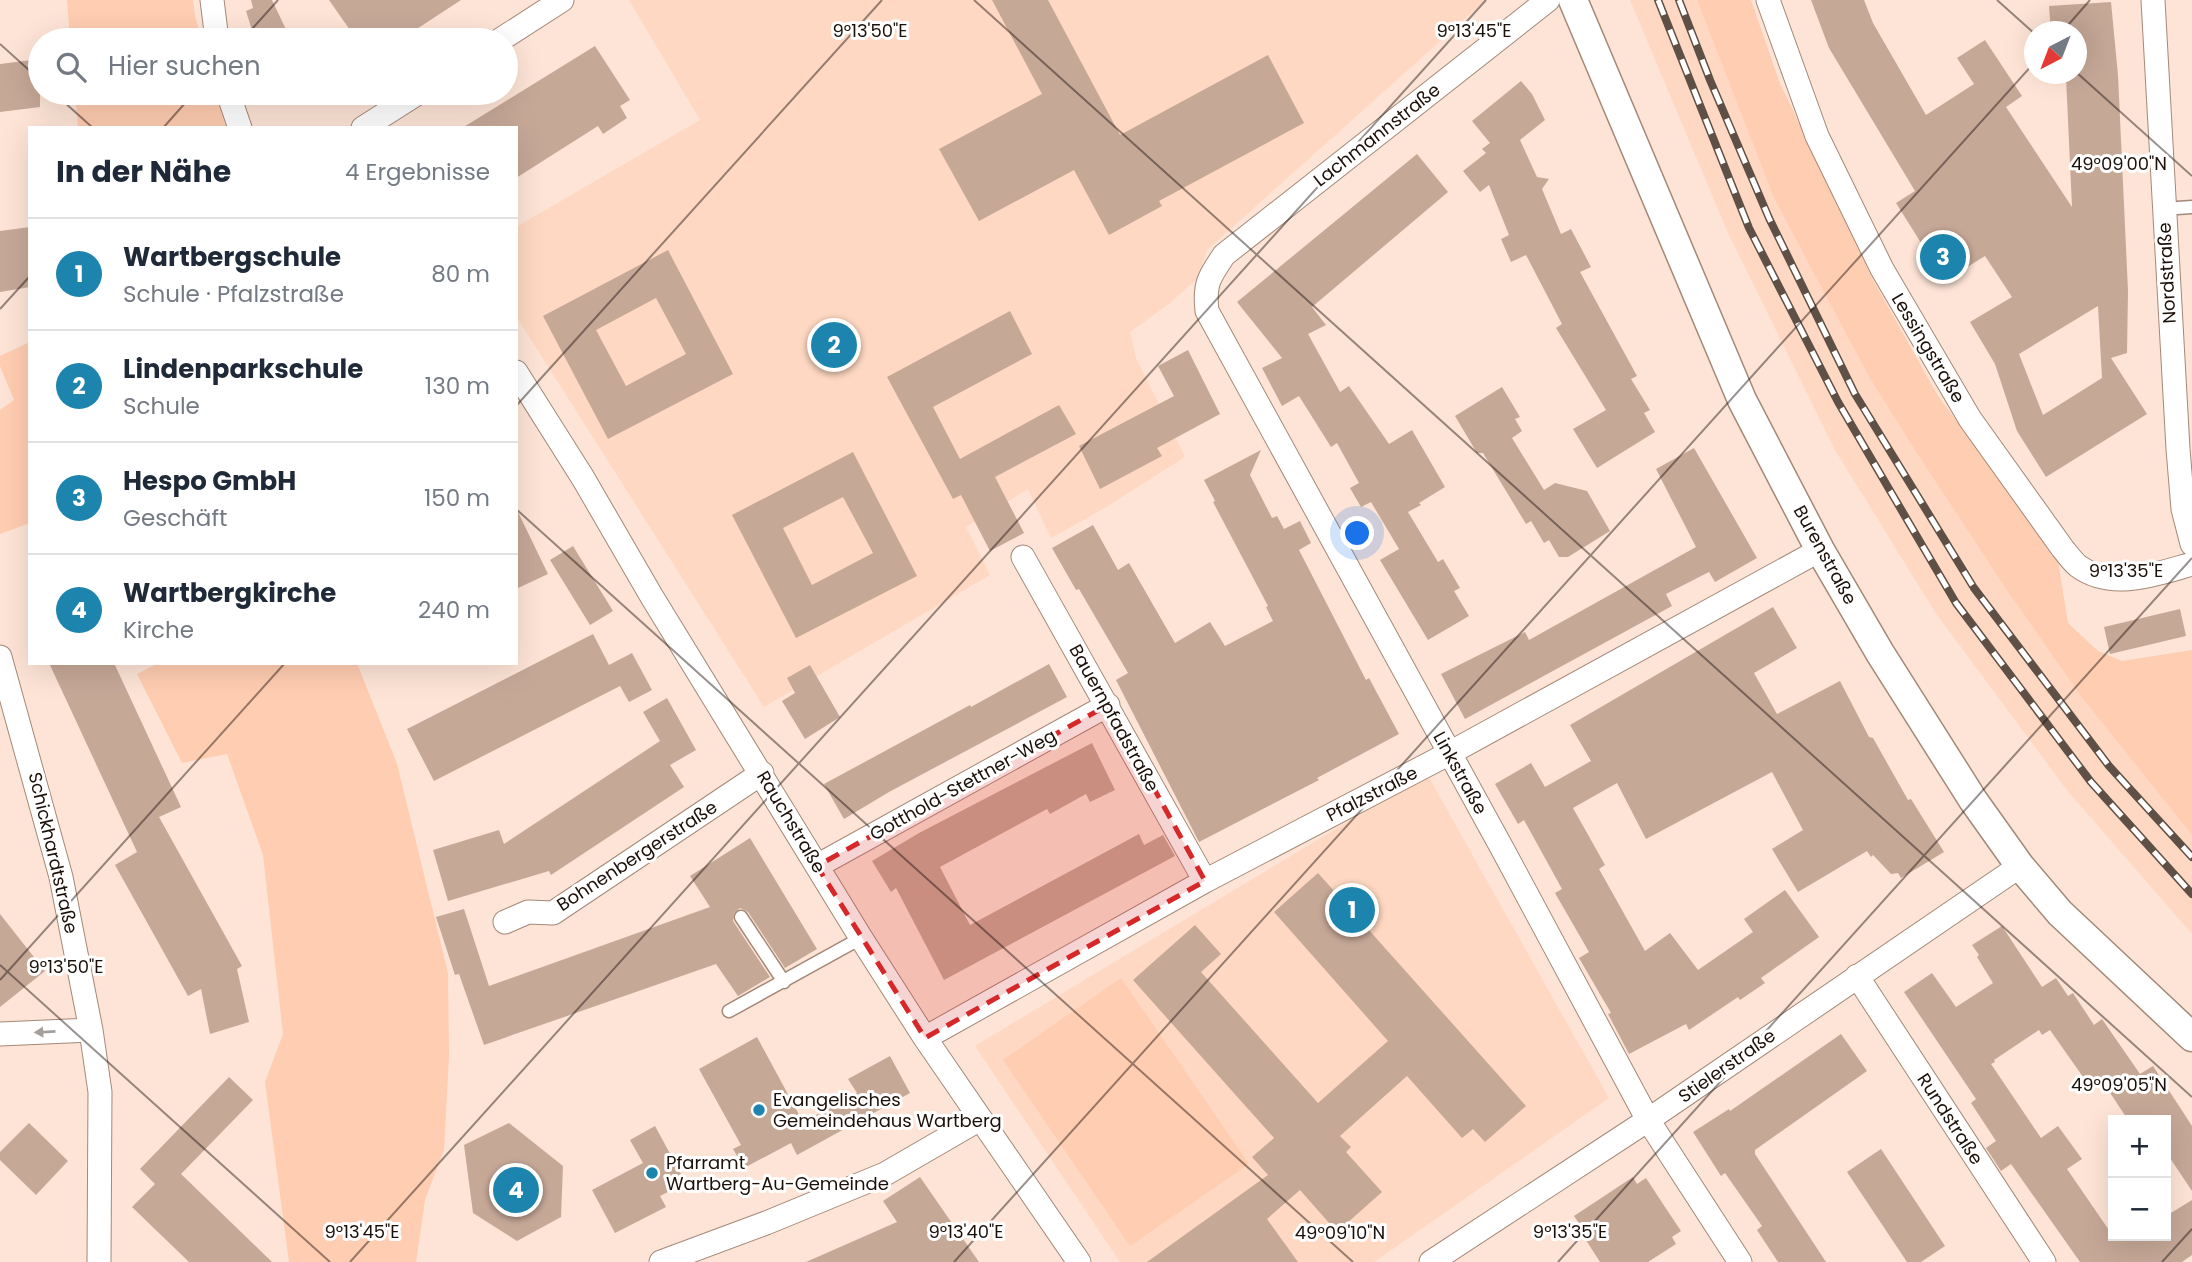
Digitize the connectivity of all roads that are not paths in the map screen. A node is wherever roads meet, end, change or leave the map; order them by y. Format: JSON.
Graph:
{"nodes":[{"id":1,"x":212,"y":0,"type":"edge"},
{"id":2,"x":562,"y":0,"type":"edge"},
{"id":3,"x":1548,"y":0,"type":"edge"},
{"id":4,"x":1573,"y":0,"type":"edge"},
{"id":5,"x":1768,"y":0,"type":"edge"},
{"id":6,"x":2153,"y":0,"type":"edge"},
{"id":7,"x":216,"y":28,"type":"edge"},
{"id":8,"x":518,"y":28,"type":"edge"},
{"id":9,"x":232,"y":105,"type":"edge"},
{"id":10,"x":400,"y":105,"type":"edge"},
{"id":11,"x":239,"y":126,"type":"edge"},
{"id":12,"x":368,"y":126,"type":"edge"},
{"id":13,"x":2192,"y":207,"type":"edge"},
{"id":14,"x":2163,"y":209,"type":"junction"},
{"id":15,"x":1210,"y":274,"type":"joint"},
{"id":16,"x":518,"y":375,"type":"edge"},
{"id":17,"x":2192,"y":544,"type":"edge"},
{"id":18,"x":1820,"y":550,"type":"junction"},
{"id":19,"x":1023,"y":556,"type":"dead end"},
{"id":20,"x":2192,"y":565,"type":"edge"},
{"id":21,"x":0,"y":657,"type":"edge"},
{"id":22,"x":1108,"y":705,"type":"junction"},
{"id":23,"x":1448,"y":754,"type":"junction"},
{"id":24,"x":762,"y":773,"type":"junction"},
{"id":25,"x":817,"y":866,"type":"junction"},
{"id":26,"x":2020,"y":866,"type":"junction"},
{"id":27,"x":1205,"y":881,"type":"junction"},
{"id":28,"x":741,"y":917,"type":"dead end"},
{"id":29,"x":505,"y":922,"type":"dead end"},
{"id":30,"x":861,"y":938,"type":"junction"},
{"id":31,"x":1857,"y":976,"type":"junction"},
{"id":32,"x":784,"y":982,"type":"junction"},
{"id":33,"x":729,"y":1011,"type":"dead end"},
{"id":34,"x":91,"y":1030,"type":"junction"},
{"id":35,"x":0,"y":1034,"type":"edge"},
{"id":36,"x":2192,"y":1037,"type":"edge"},
{"id":37,"x":925,"y":1038,"type":"junction"},
{"id":38,"x":980,"y":1119,"type":"junction"},
{"id":39,"x":1648,"y":1120,"type":"junction"},
{"id":40,"x":99,"y":1262,"type":"edge"},
{"id":41,"x":661,"y":1262,"type":"edge"},
{"id":42,"x":1079,"y":1262,"type":"edge"},
{"id":43,"x":1431,"y":1262,"type":"edge"},
{"id":44,"x":1740,"y":1262,"type":"edge"},
{"id":45,"x":2044,"y":1262,"type":"edge"}],
"edges":[{"from":1,"to":7,"type":"street"},
{"from":2,"to":8,"type":"street"},
{"from":3,"to":15,"type":"street","name":"Lachmannstraße"},
{"from":4,"to":18,"type":"street","name":"Burenstraße"},
{"from":5,"to":20,"type":"street","name":"Lessingstraße"},
{"from":6,"to":14,"type":"street","name":"Nordstraße"},
{"from":9,"to":11,"type":"street"},
{"from":10,"to":12,"type":"street"},
{"from":13,"to":14,"type":"lane"},
{"from":14,"to":17,"type":"street","name":"Nordstraße"},
{"from":15,"to":23,"type":"street","name":"Linkstraße"},
{"from":16,"to":24,"type":"street","name":"Rauchstraße"},
{"from":18,"to":23,"type":"street","name":"Pfalzstraße"},
{"from":18,"to":26,"type":"street","name":"Burenstraße"},
{"from":19,"to":22,"type":"street","name":"Bauernpfadstraße"},
{"from":21,"to":34,"type":"street","name":"Schickhardtstraße"},
{"from":22,"to":25,"type":"street","name":"Gotthold-Stettner-Weg"},
{"from":22,"to":27,"type":"street","name":"Bauernpfadstraße"},
{"from":23,"to":27,"type":"street","name":"Pfalzstraße"},
{"from":23,"to":39,"type":"street","name":"Linkstraße"},
{"from":24,"to":25,"type":"street","name":"Rauchstraße"},
{"from":24,"to":29,"type":"street","name":"Bohnenbergerstraße"},
{"from":25,"to":30,"type":"street","name":"Rauchstraße"},
{"from":26,"to":31,"type":"street","name":"Stielerstraße"},
{"from":26,"to":36,"type":"street","name":"Burenstraße"},
{"from":27,"to":37,"type":"street","name":"Pfalzstraße"},
{"from":28,"to":32,"type":"lane"},
{"from":30,"to":32,"type":"lane"},
{"from":30,"to":37,"type":"street","name":"Rauchstraße"},
{"from":31,"to":39,"type":"street","name":"Stielerstraße"},
{"from":31,"to":45,"type":"street","name":"Rundstraße"},
{"from":32,"to":33,"type":"lane"},
{"from":34,"to":35,"type":"street","one_way":true},
{"from":34,"to":40,"type":"street","name":"Schickhardtstraße"},
{"from":37,"to":38,"type":"street","name":"Rauchstraße"},
{"from":38,"to":41,"type":"street"},
{"from":38,"to":42,"type":"street","name":"Rauchstraße"},
{"from":39,"to":43,"type":"street","name":"Stielerstraße"},
{"from":39,"to":44,"type":"street","name":"Linkstraße"}]}
